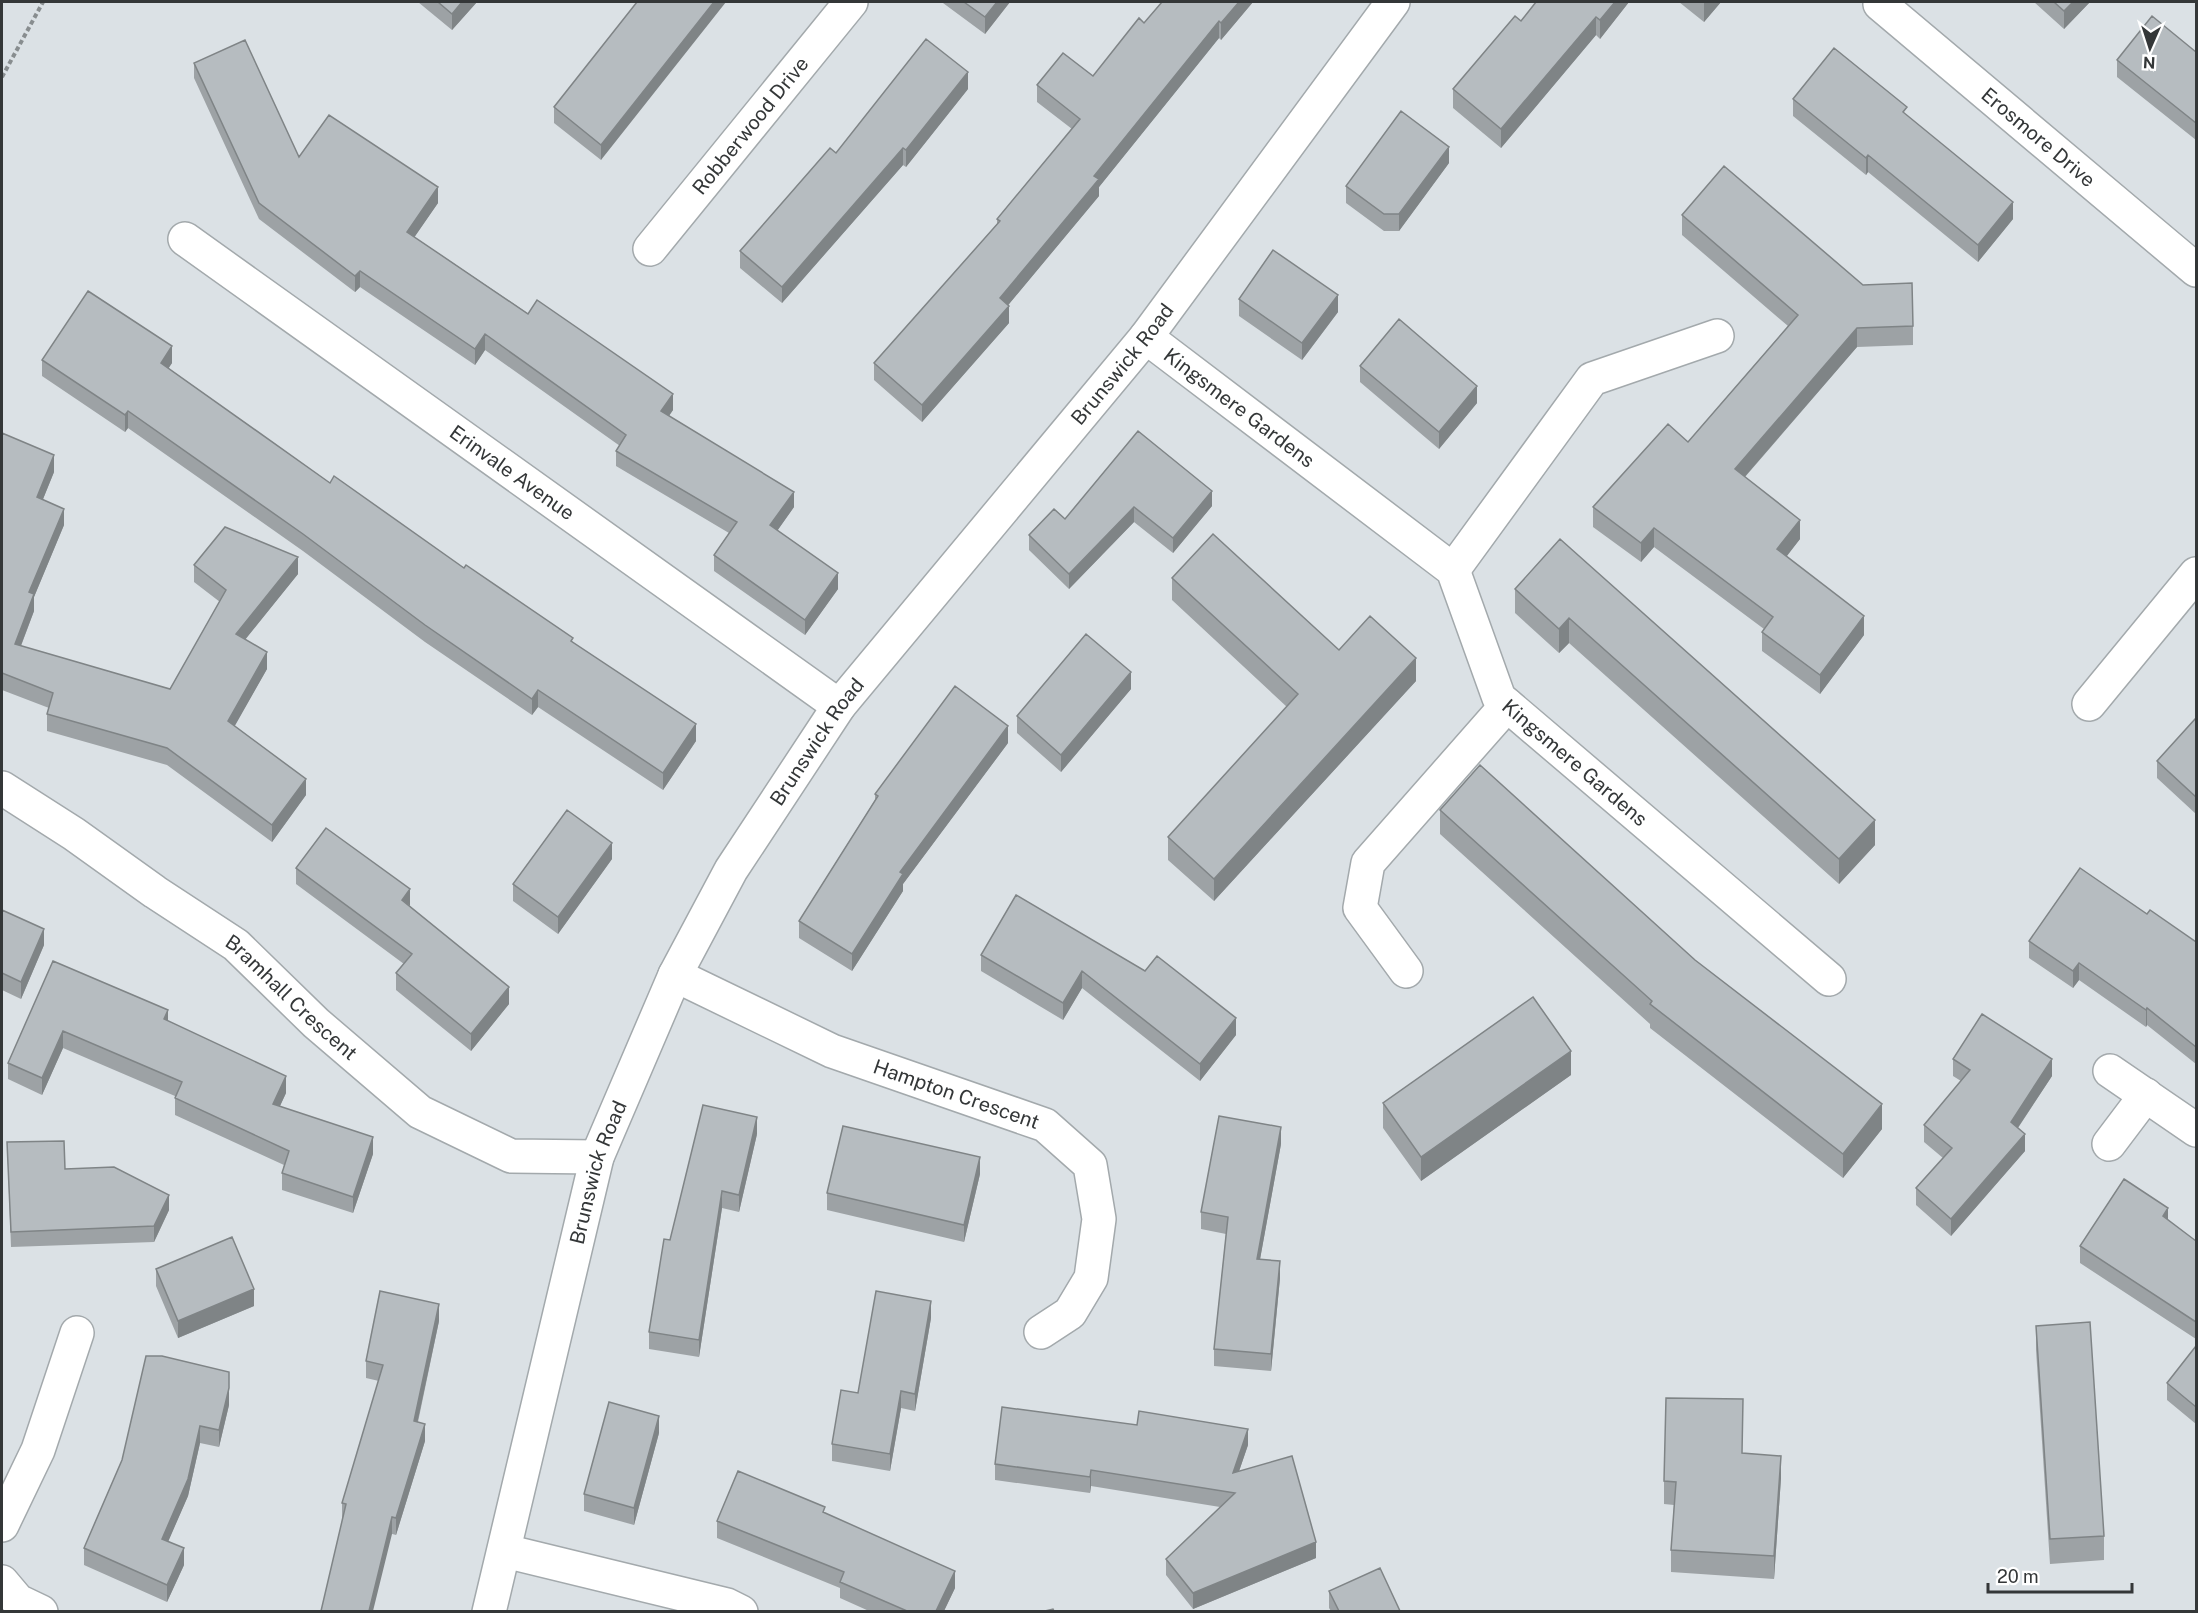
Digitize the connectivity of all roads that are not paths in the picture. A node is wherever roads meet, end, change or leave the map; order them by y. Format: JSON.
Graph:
{"nodes":[{"id":1,"x":851,"y":2,"type":"edge"},
{"id":2,"x":1394,"y":2,"type":"edge"},
{"id":3,"x":1880,"y":4,"type":"dead end"},
{"id":4,"x":185,"y":239,"type":"dead end"},
{"id":5,"x":650,"y":249,"type":"dead end"},
{"id":6,"x":2196,"y":270,"type":"edge"},
{"id":7,"x":1717,"y":336,"type":"dead end"},
{"id":8,"x":1146,"y":337,"type":"junction"},
{"id":9,"x":1454,"y":570,"type":"junction"},
{"id":10,"x":2196,"y":574,"type":"edge"},
{"id":11,"x":2089,"y":704,"type":"dead end"},
{"id":12,"x":1507,"y":705,"type":"junction"},
{"id":13,"x":839,"y":706,"type":"junction"},
{"id":14,"x":2,"y":788,"type":"edge"},
{"id":15,"x":1406,"y":971,"type":"dead end"},
{"id":16,"x":675,"y":975,"type":"junction"},
{"id":17,"x":1829,"y":979,"type":"dead end"},
{"id":18,"x":2110,"y":1071,"type":"dead end"},
{"id":19,"x":2146,"y":1095,"type":"junction"},
{"id":20,"x":2196,"y":1130,"type":"edge"},
{"id":21,"x":2109,"y":1144,"type":"dead end"},
{"id":22,"x":597,"y":1157,"type":"junction"},
{"id":23,"x":1041,"y":1332,"type":"dead end"},
{"id":24,"x":77,"y":1333,"type":"dead end"},
{"id":25,"x":2,"y":1525,"type":"edge"},
{"id":26,"x":505,"y":1551,"type":"junction"},
{"id":27,"x":489,"y":1611,"type":"edge"},
{"id":28,"x":741,"y":1611,"type":"edge"}],
"edges":[{"from":1,"to":5,"type":"street","name":"Robberwood Drive"},
{"from":2,"to":8,"type":"street","name":"Brunswick Road"},
{"from":3,"to":6,"type":"street","name":"Erosmore Drive"},
{"from":4,"to":13,"type":"street","name":"Erinvale Avenue"},
{"from":7,"to":9,"type":"street"},
{"from":8,"to":9,"type":"street","name":"Kingsmere Gardens"},
{"from":8,"to":13,"type":"street","name":"Brunswick Road"},
{"from":9,"to":12,"type":"street","name":"Kingsmere Gardens"},
{"from":10,"to":11,"type":"street"},
{"from":12,"to":15,"type":"street"},
{"from":12,"to":17,"type":"street","name":"Kingsmere Gardens"},
{"from":13,"to":16,"type":"street","name":"Brunswick Road"},
{"from":14,"to":22,"type":"street","name":"Bramhall Crescent"},
{"from":16,"to":22,"type":"street","name":"Brunswick Road"},
{"from":16,"to":23,"type":"street","name":"Hampton Crescent"},
{"from":18,"to":19,"type":"street"},
{"from":19,"to":20,"type":"street"},
{"from":19,"to":21,"type":"street"},
{"from":22,"to":26,"type":"street","name":"Brunswick Road"},
{"from":24,"to":25,"type":"street"},
{"from":26,"to":27,"type":"street","name":"Brunswick Road"},
{"from":26,"to":28,"type":"street"}]}
